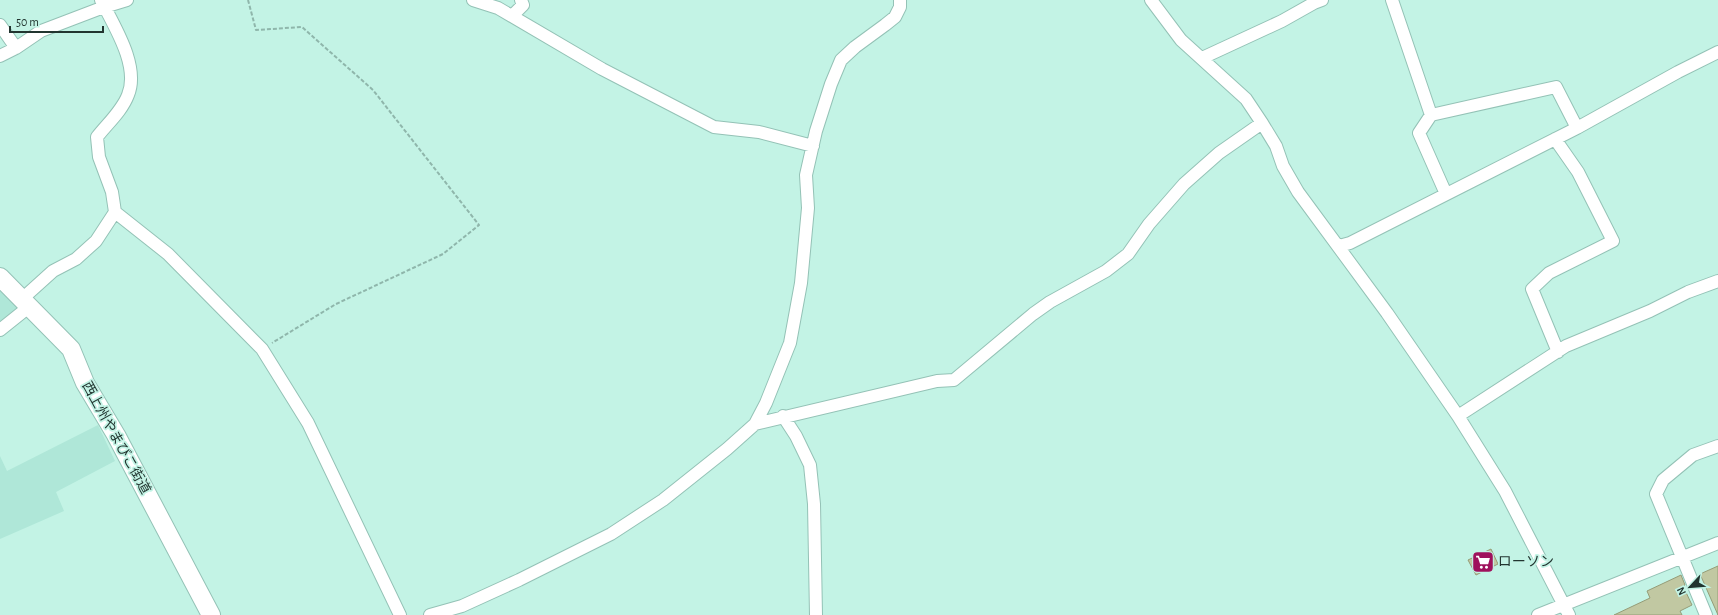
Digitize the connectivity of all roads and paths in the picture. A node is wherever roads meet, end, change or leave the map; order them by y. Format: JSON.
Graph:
{"nodes":[{"id":1,"x":127,"y":0,"type":"edge"},
{"id":2,"x":248,"y":0,"type":"edge"},
{"id":3,"x":472,"y":0,"type":"edge"},
{"id":4,"x":521,"y":0,"type":"edge"},
{"id":5,"x":900,"y":0,"type":"edge"},
{"id":6,"x":1151,"y":0,"type":"edge"},
{"id":7,"x":1322,"y":0,"type":"edge"},
{"id":8,"x":1392,"y":0,"type":"edge"},
{"id":9,"x":102,"y":3,"type":"edge"},
{"id":10,"x":512,"y":16,"type":"junction"},
{"id":11,"x":0,"y":25,"type":"edge"},
{"id":12,"x":16,"y":48,"type":"junction"},
{"id":13,"x":1718,"y":52,"type":"edge"},
{"id":14,"x":0,"y":56,"type":"edge"},
{"id":15,"x":1202,"y":58,"type":"junction"},
{"id":16,"x":1431,"y":115,"type":"junction"},
{"id":17,"x":1262,"y":123,"type":"junction"},
{"id":18,"x":1577,"y":128,"type":"junction"},
{"id":19,"x":1554,"y":139,"type":"junction"},
{"id":20,"x":813,"y":146,"type":"junction"},
{"id":21,"x":1446,"y":194,"type":"junction"},
{"id":22,"x":115,"y":212,"type":"junction"},
{"id":23,"x":1339,"y":246,"type":"junction"},
{"id":24,"x":0,"y":277,"type":"edge"},
{"id":25,"x":1718,"y":281,"type":"edge"},
{"id":26,"x":26,"y":302,"type":"junction"},
{"id":27,"x":0,"y":330,"type":"edge"},
{"id":28,"x":262,"y":349,"type":"junction"},
{"id":29,"x":1558,"y":352,"type":"junction"},
{"id":30,"x":783,"y":416,"type":"junction"},
{"id":31,"x":1458,"y":416,"type":"junction"},
{"id":32,"x":755,"y":424,"type":"junction"},
{"id":33,"x":1718,"y":446,"type":"edge"},
{"id":34,"x":1718,"y":543,"type":"edge"},
{"id":35,"x":1682,"y":557,"type":"junction"},
{"id":36,"x":1566,"y":610,"type":"edge"},
{"id":37,"x":211,"y":615,"type":"edge"},
{"id":38,"x":400,"y":615,"type":"edge"},
{"id":39,"x":430,"y":615,"type":"edge"},
{"id":40,"x":816,"y":615,"type":"edge"},
{"id":41,"x":1538,"y":615,"type":"edge"},
{"id":42,"x":1706,"y":615,"type":"edge"}],
"edges":[{"from":1,"to":9,"type":"street"},
{"from":2,"to":28,"type":"path"},
{"from":3,"to":10,"type":"street"},
{"from":4,"to":10,"type":"street"},
{"from":5,"to":20,"type":"street"},
{"from":6,"to":15,"type":"street"},
{"from":7,"to":15,"type":"street"},
{"from":8,"to":16,"type":"street"},
{"from":9,"to":12,"type":"street"},
{"from":9,"to":22,"type":"street"},
{"from":10,"to":20,"type":"street"},
{"from":11,"to":12,"type":"street"},
{"from":12,"to":14,"type":"street"},
{"from":13,"to":18,"type":"street"},
{"from":15,"to":17,"type":"street"},
{"from":16,"to":18,"type":"street"},
{"from":16,"to":21,"type":"street"},
{"from":17,"to":23,"type":"street"},
{"from":17,"to":30,"type":"street"},
{"from":18,"to":19,"type":"street"},
{"from":19,"to":21,"type":"street"},
{"from":19,"to":29,"type":"street"},
{"from":20,"to":32,"type":"street"},
{"from":21,"to":23,"type":"street"},
{"from":22,"to":26,"type":"street"},
{"from":22,"to":28,"type":"street"},
{"from":23,"to":31,"type":"street"},
{"from":24,"to":26,"type":"highway","name":"西上州やまびこ街道"},
{"from":25,"to":29,"type":"street"},
{"from":26,"to":27,"type":"street"},
{"from":26,"to":37,"type":"highway","name":"西上州やまびこ街道"},
{"from":28,"to":38,"type":"street"},
{"from":29,"to":31,"type":"street"},
{"from":30,"to":32,"type":"street"},
{"from":30,"to":40,"type":"street"},
{"from":31,"to":36,"type":"street"},
{"from":32,"to":39,"type":"street"},
{"from":33,"to":35,"type":"street"},
{"from":34,"to":35,"type":"street"},
{"from":35,"to":36,"type":"street"},
{"from":35,"to":42,"type":"street"},
{"from":36,"to":41,"type":"street"}]}
